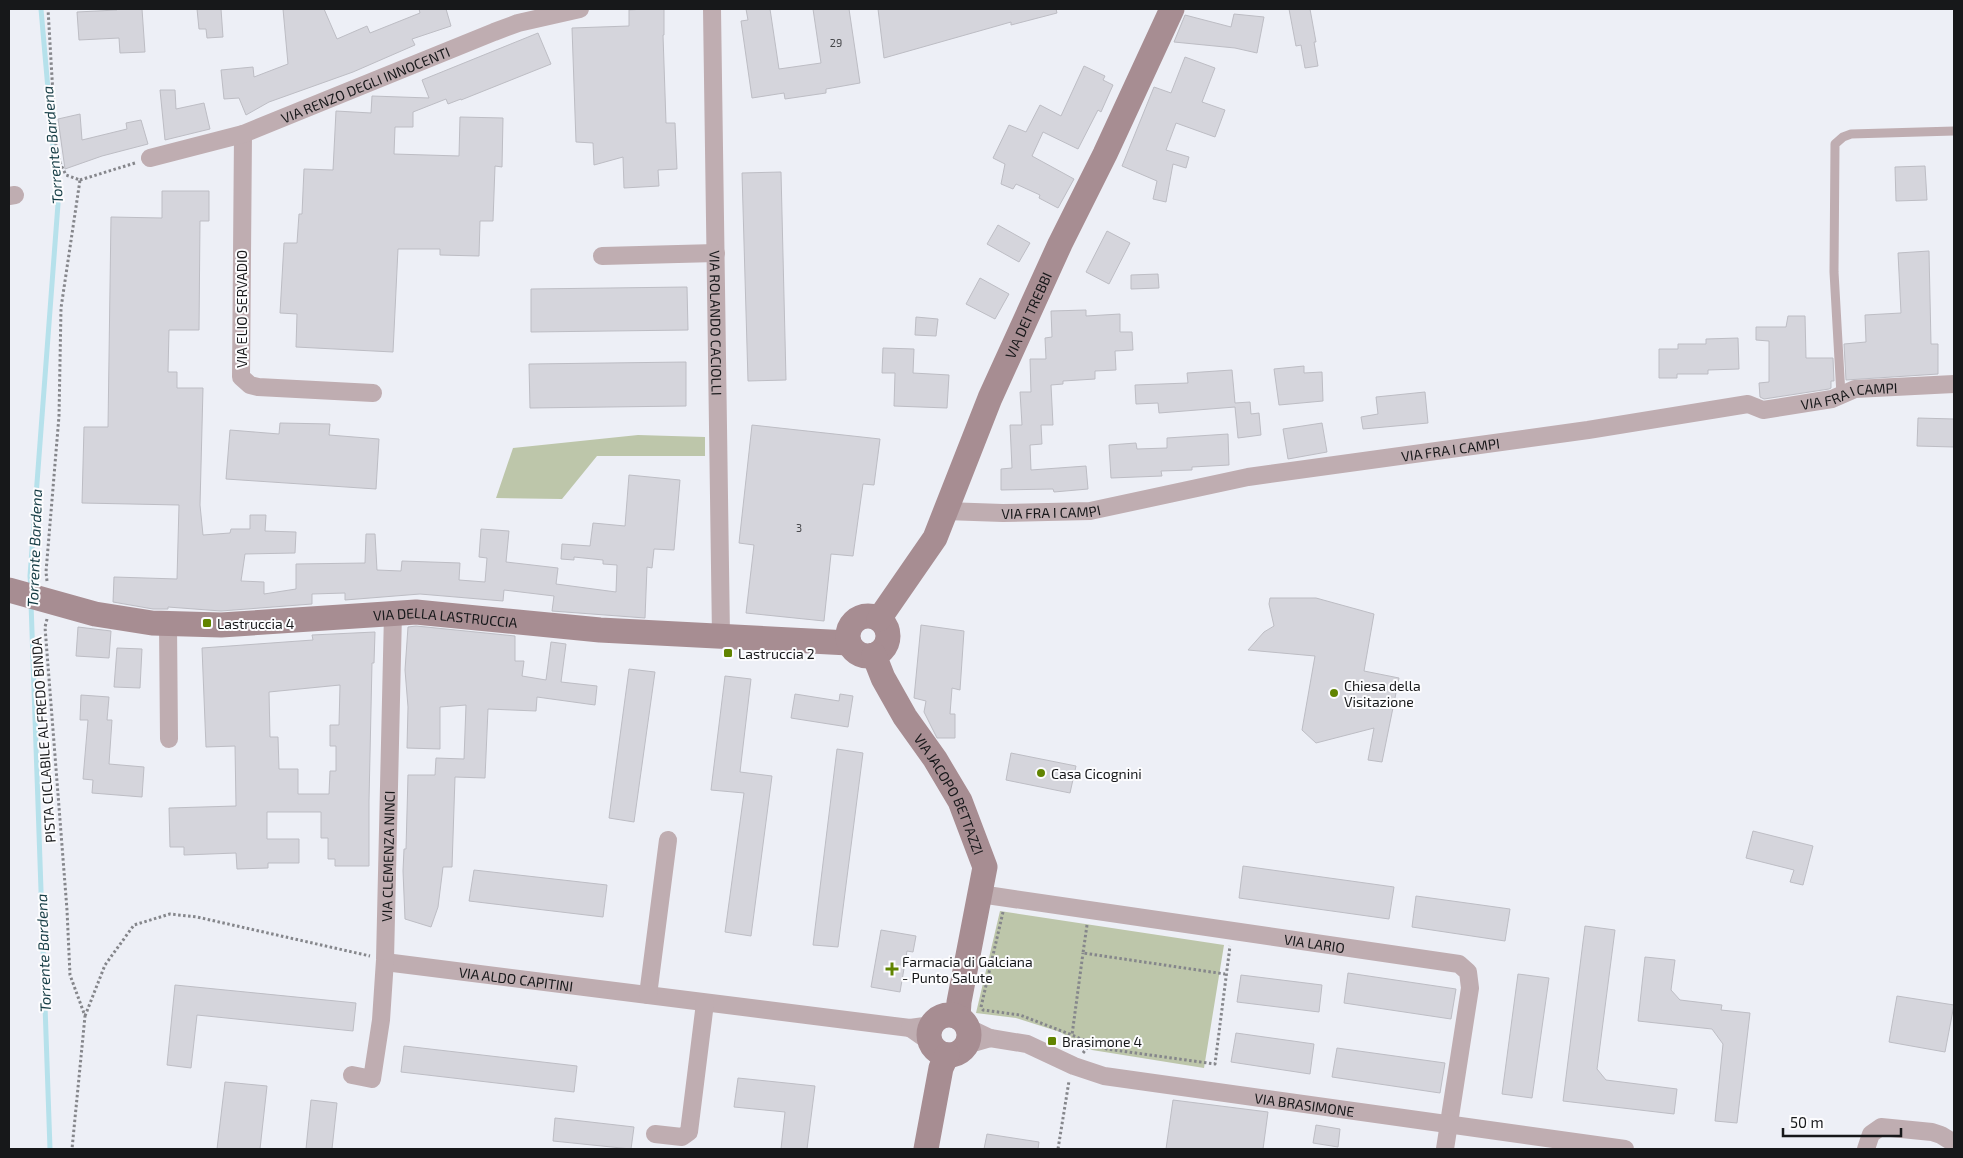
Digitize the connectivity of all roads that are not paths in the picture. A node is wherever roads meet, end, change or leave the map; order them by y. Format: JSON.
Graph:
{"nodes":[{"id":1,"x":580,"y":9,"type":"edge"},
{"id":2,"x":712,"y":9,"type":"edge"},
{"id":3,"x":1172,"y":9,"type":"edge"},
{"id":4,"x":1954,"y":131,"type":"edge"},
{"id":5,"x":243,"y":134,"type":"junction"},
{"id":6,"x":150,"y":158,"type":"road end"},
{"id":7,"x":716,"y":253,"type":"junction"},
{"id":8,"x":602,"y":256,"type":"dead end"},
{"id":9,"x":1954,"y":384,"type":"edge"},
{"id":10,"x":373,"y":393,"type":"dead end"},
{"id":11,"x":1841,"y":395,"type":"junction"},
{"id":12,"x":945,"y":511,"type":"junction"},
{"id":13,"x":9,"y":590,"type":"edge"},
{"id":14,"x":393,"y":613,"type":"junction"},
{"id":15,"x":878,"y":618,"type":"junction"},
{"id":16,"x":168,"y":624,"type":"junction"},
{"id":17,"x":721,"y":636,"type":"junction"},
{"id":18,"x":849,"y":643,"type":"junction"},
{"id":19,"x":874,"y":656,"type":"junction"},
{"id":20,"x":169,"y":739,"type":"dead end"},
{"id":21,"x":668,"y":840,"type":"dead end"},
{"id":22,"x":980,"y":894,"type":"junction"},
{"id":23,"x":385,"y":961,"type":"junction"},
{"id":24,"x":648,"y":995,"type":"junction"},
{"id":25,"x":705,"y":1002,"type":"junction"},
{"id":26,"x":945,"y":1034,"type":"junction"},
{"id":27,"x":352,"y":1075,"type":"dead end"},
{"id":28,"x":1449,"y":1124,"type":"junction"},
{"id":29,"x":655,"y":1134,"type":"dead end"},
{"id":30,"x":1954,"y":1143,"type":"edge"},
{"id":31,"x":926,"y":1149,"type":"edge"},
{"id":32,"x":1445,"y":1149,"type":"edge"},
{"id":33,"x":1625,"y":1149,"type":"edge"},
{"id":34,"x":1866,"y":1149,"type":"edge"}],
"edges":[{"from":1,"to":5,"type":"street","name":"VIA RENZO DEGLI INNOCENTI"},
{"from":2,"to":7,"type":"street","name":"VIA ROLANDO CACIOLLI"},
{"from":3,"to":12,"type":"street","name":"VIA DEI TREBBI"},
{"from":4,"to":11,"type":"lane"},
{"from":5,"to":6,"type":"street","name":"VIA RENZO DEGLI INNOCENTI"},
{"from":5,"to":10,"type":"street","name":"VIA ELIO SERVADIO"},
{"from":7,"to":8,"type":"street"},
{"from":7,"to":17,"type":"street","name":"VIA ROLANDO CACIOLLI"},
{"from":9,"to":11,"type":"street","name":"VIA FRA I CAMPI"},
{"from":11,"to":12,"type":"street","name":"VIA FRA I CAMPI"},
{"from":12,"to":15,"type":"street","name":"VIA DEI TREBBI"},
{"from":13,"to":16,"type":"street","name":"VIA DELLA LASTRUCCIA"},
{"from":14,"to":16,"type":"street","name":"VIA DELLA LASTRUCCIA"},
{"from":14,"to":17,"type":"street","name":"VIA DELLA LASTRUCCIA"},
{"from":14,"to":23,"type":"street","name":"VIA CLEMENZA NINCI"},
{"from":15,"to":18,"type":"street"},
{"from":15,"to":19,"type":"street"},
{"from":16,"to":20,"type":"street"},
{"from":17,"to":18,"type":"street","name":"VIA DELLA LASTRUCCIA"},
{"from":18,"to":19,"type":"street"},
{"from":19,"to":22,"type":"street","name":"VIA JACOPO BETTAZZI"},
{"from":21,"to":24,"type":"street"},
{"from":22,"to":26,"type":"street","name":"VIA JACOPO BETTAZZI"},
{"from":22,"to":28,"type":"street","name":"VIA LARIO"},
{"from":23,"to":24,"type":"street","name":"VIA ALDO CAPITINI"},
{"from":23,"to":27,"type":"street","name":"VIA CLEMENZA NINCI"},
{"from":24,"to":25,"type":"street","name":"VIA ALDO CAPITINI"},
{"from":25,"to":26,"type":"street","name":"VIA ALDO CAPITINI"},
{"from":25,"to":29,"type":"street"},
{"from":26,"to":28,"type":"street","name":"VIA BRASIMONE"},
{"from":26,"to":31,"type":"street","name":"VIA JACOPO BETTAZZI"},
{"from":28,"to":32,"type":"street","name":"VIA LARIO"},
{"from":28,"to":33,"type":"street","name":"VIA BRASIMONE"},
{"from":30,"to":34,"type":"street"}]}
